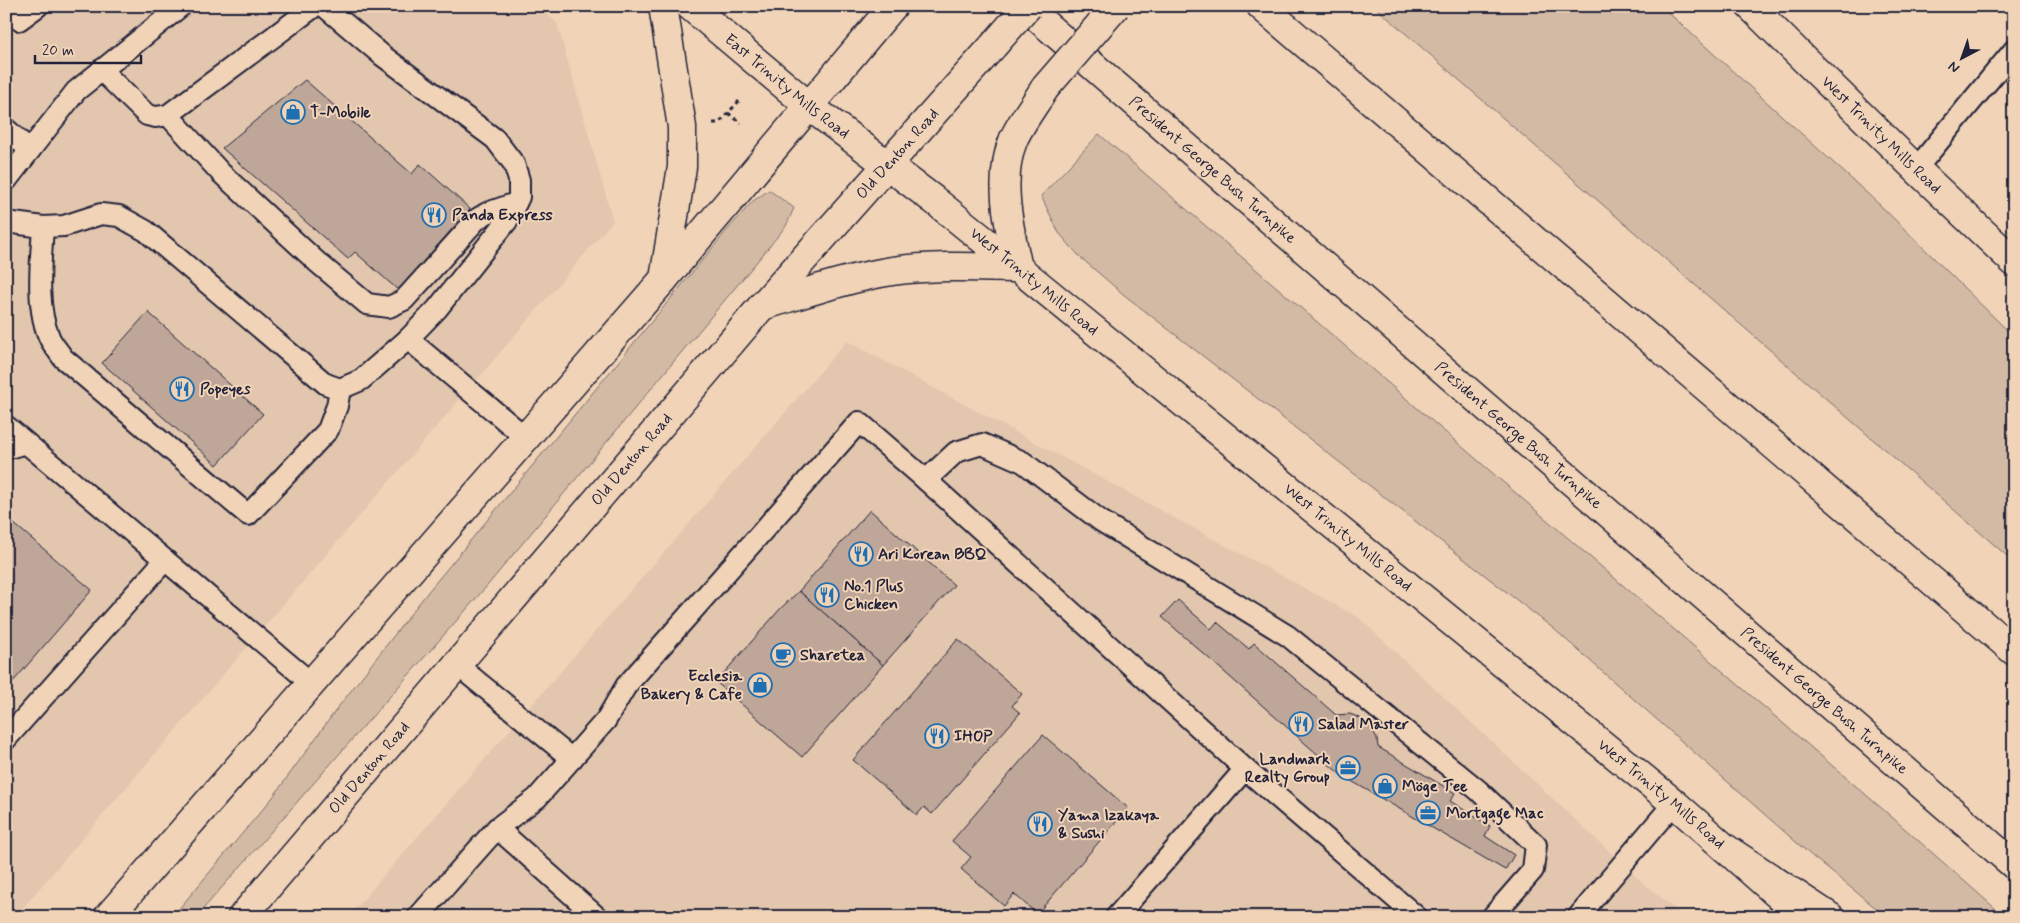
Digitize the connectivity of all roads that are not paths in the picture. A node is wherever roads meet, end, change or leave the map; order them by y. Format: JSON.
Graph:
{"nodes":[{"id":1,"x":38,"y":6,"type":"edge"},
{"id":2,"x":181,"y":6,"type":"edge"},
{"id":3,"x":315,"y":6,"type":"edge"},
{"id":4,"x":324,"y":6,"type":"edge"},
{"id":5,"x":663,"y":6,"type":"edge"},
{"id":6,"x":690,"y":6,"type":"edge"},
{"id":7,"x":893,"y":6,"type":"edge"},
{"id":8,"x":1024,"y":6,"type":"edge"},
{"id":9,"x":1028,"y":6,"type":"edge"},
{"id":10,"x":1116,"y":6,"type":"edge"},
{"id":11,"x":1261,"y":6,"type":"edge"},
{"id":12,"x":1750,"y":6,"type":"edge"},
{"id":13,"x":6,"y":8,"type":"edge"},
{"id":14,"x":2014,"y":50,"type":"edge"},
{"id":15,"x":101,"y":70,"type":"junction"},
{"id":16,"x":809,"y":106,"type":"junction"},
{"id":17,"x":168,"y":115,"type":"junction"},
{"id":18,"x":6,"y":129,"type":"edge"},
{"id":19,"x":30,"y":150,"type":"junction"},
{"id":20,"x":887,"y":164,"type":"junction"},
{"id":21,"x":1916,"y":169,"type":"junction"},
{"id":22,"x":6,"y":181,"type":"edge"},
{"id":23,"x":516,"y":202,"type":"junction"},
{"id":24,"x":6,"y":222,"type":"edge"},
{"id":25,"x":43,"y":227,"type":"junction"},
{"id":26,"x":2014,"y":262,"type":"edge"},
{"id":27,"x":1018,"y":268,"type":"junction"},
{"id":28,"x":664,"y":278,"type":"junction"},
{"id":29,"x":762,"y":306,"type":"junction"},
{"id":30,"x":408,"y":339,"type":"junction"},
{"id":31,"x":340,"y":389,"type":"junction"},
{"id":32,"x":6,"y":426,"type":"edge"},
{"id":33,"x":525,"y":437,"type":"junction"},
{"id":34,"x":26,"y":443,"type":"junction"},
{"id":35,"x":6,"y":449,"type":"edge"},
{"id":36,"x":926,"y":480,"type":"junction"},
{"id":37,"x":165,"y":560,"type":"junction"},
{"id":38,"x":2014,"y":651,"type":"edge"},
{"id":39,"x":456,"y":664,"type":"junction"},
{"id":40,"x":311,"y":683,"type":"junction"},
{"id":41,"x":6,"y":739,"type":"edge"},
{"id":42,"x":572,"y":759,"type":"junction"},
{"id":43,"x":1245,"y":769,"type":"junction"},
{"id":44,"x":1674,"y":803,"type":"junction"},
{"id":45,"x":497,"y":828,"type":"junction"},
{"id":46,"x":1725,"y":848,"type":"junction"},
{"id":47,"x":2014,"y":865,"type":"edge"},
{"id":48,"x":108,"y":917,"type":"edge"},
{"id":49,"x":242,"y":917,"type":"edge"},
{"id":50,"x":418,"y":917,"type":"edge"},
{"id":51,"x":597,"y":917,"type":"edge"},
{"id":52,"x":1116,"y":917,"type":"edge"},
{"id":53,"x":1417,"y":917,"type":"edge"},
{"id":54,"x":1492,"y":917,"type":"edge"},
{"id":55,"x":1578,"y":917,"type":"edge"},
{"id":56,"x":1803,"y":917,"type":"edge"},
{"id":57,"x":1830,"y":917,"type":"edge"}],
"edges":[{"from":1,"to":13,"type":"lane"},
{"from":2,"to":15,"type":"lane"},
{"from":3,"to":17,"type":"lane"},
{"from":4,"to":23,"type":"lane"},
{"from":5,"to":28,"type":"main road"},
{"from":6,"to":16,"type":"main road","name":"East Trinity Mills Road"},
{"from":7,"to":16,"type":"main road"},
{"from":8,"to":47,"type":"main road","name":"President George Bush Turnpike"},
{"from":9,"to":20,"type":"main road","name":"Old Denton Road","bridge":true},
{"from":10,"to":27,"type":"main road","bridge":true},
{"from":11,"to":38,"type":"main road"},
{"from":12,"to":21,"type":"main road","name":"West Trinity Mills Road"},
{"from":14,"to":21,"type":"lane"},
{"from":15,"to":17,"type":"lane"},
{"from":15,"to":19,"type":"lane"},
{"from":16,"to":20,"type":"main road","name":"East Trinity Mills Road"},
{"from":16,"to":28,"type":"main road"},
{"from":17,"to":23,"type":"lane"},
{"from":18,"to":19,"type":"lane"},
{"from":19,"to":22,"type":"lane"},
{"from":20,"to":27,"type":"main road","name":"West Trinity Mills Road"},
{"from":20,"to":29,"type":"main road","name":"Old Denton Road"},
{"from":21,"to":26,"type":"main road","name":"West Trinity Mills Road"},
{"from":23,"to":30,"type":"lane"},
{"from":24,"to":25,"type":"lane"},
{"from":25,"to":31,"type":"lane"},
{"from":25,"to":31,"type":"lane"},
{"from":27,"to":29,"type":"main road"},
{"from":27,"to":44,"type":"main road","name":"West Trinity Mills Road"},
{"from":28,"to":33,"type":"main road"},
{"from":29,"to":39,"type":"main road","name":"Old Denton Road"},
{"from":30,"to":31,"type":"lane"},
{"from":30,"to":33,"type":"lane"},
{"from":32,"to":34,"type":"lane"},
{"from":33,"to":40,"type":"main road"},
{"from":34,"to":35,"type":"lane"},
{"from":34,"to":37,"type":"lane"},
{"from":36,"to":42,"type":"lane"},
{"from":36,"to":43,"type":"lane"},
{"from":36,"to":54,"type":"lane"},
{"from":37,"to":40,"type":"lane"},
{"from":37,"to":41,"type":"lane"},
{"from":39,"to":42,"type":"lane"},
{"from":39,"to":49,"type":"main road","name":"Old Denton Road"},
{"from":40,"to":48,"type":"main road"},
{"from":42,"to":45,"type":"lane"},
{"from":43,"to":52,"type":"lane"},
{"from":43,"to":53,"type":"lane"},
{"from":44,"to":46,"type":"main road","name":"West Trinity Mills Road"},
{"from":44,"to":55,"type":"lane"},
{"from":45,"to":50,"type":"lane"},
{"from":45,"to":51,"type":"lane"},
{"from":46,"to":56,"type":"main road","name":"West Trinity Mills Road"},
{"from":46,"to":57,"type":"main road"}]}
